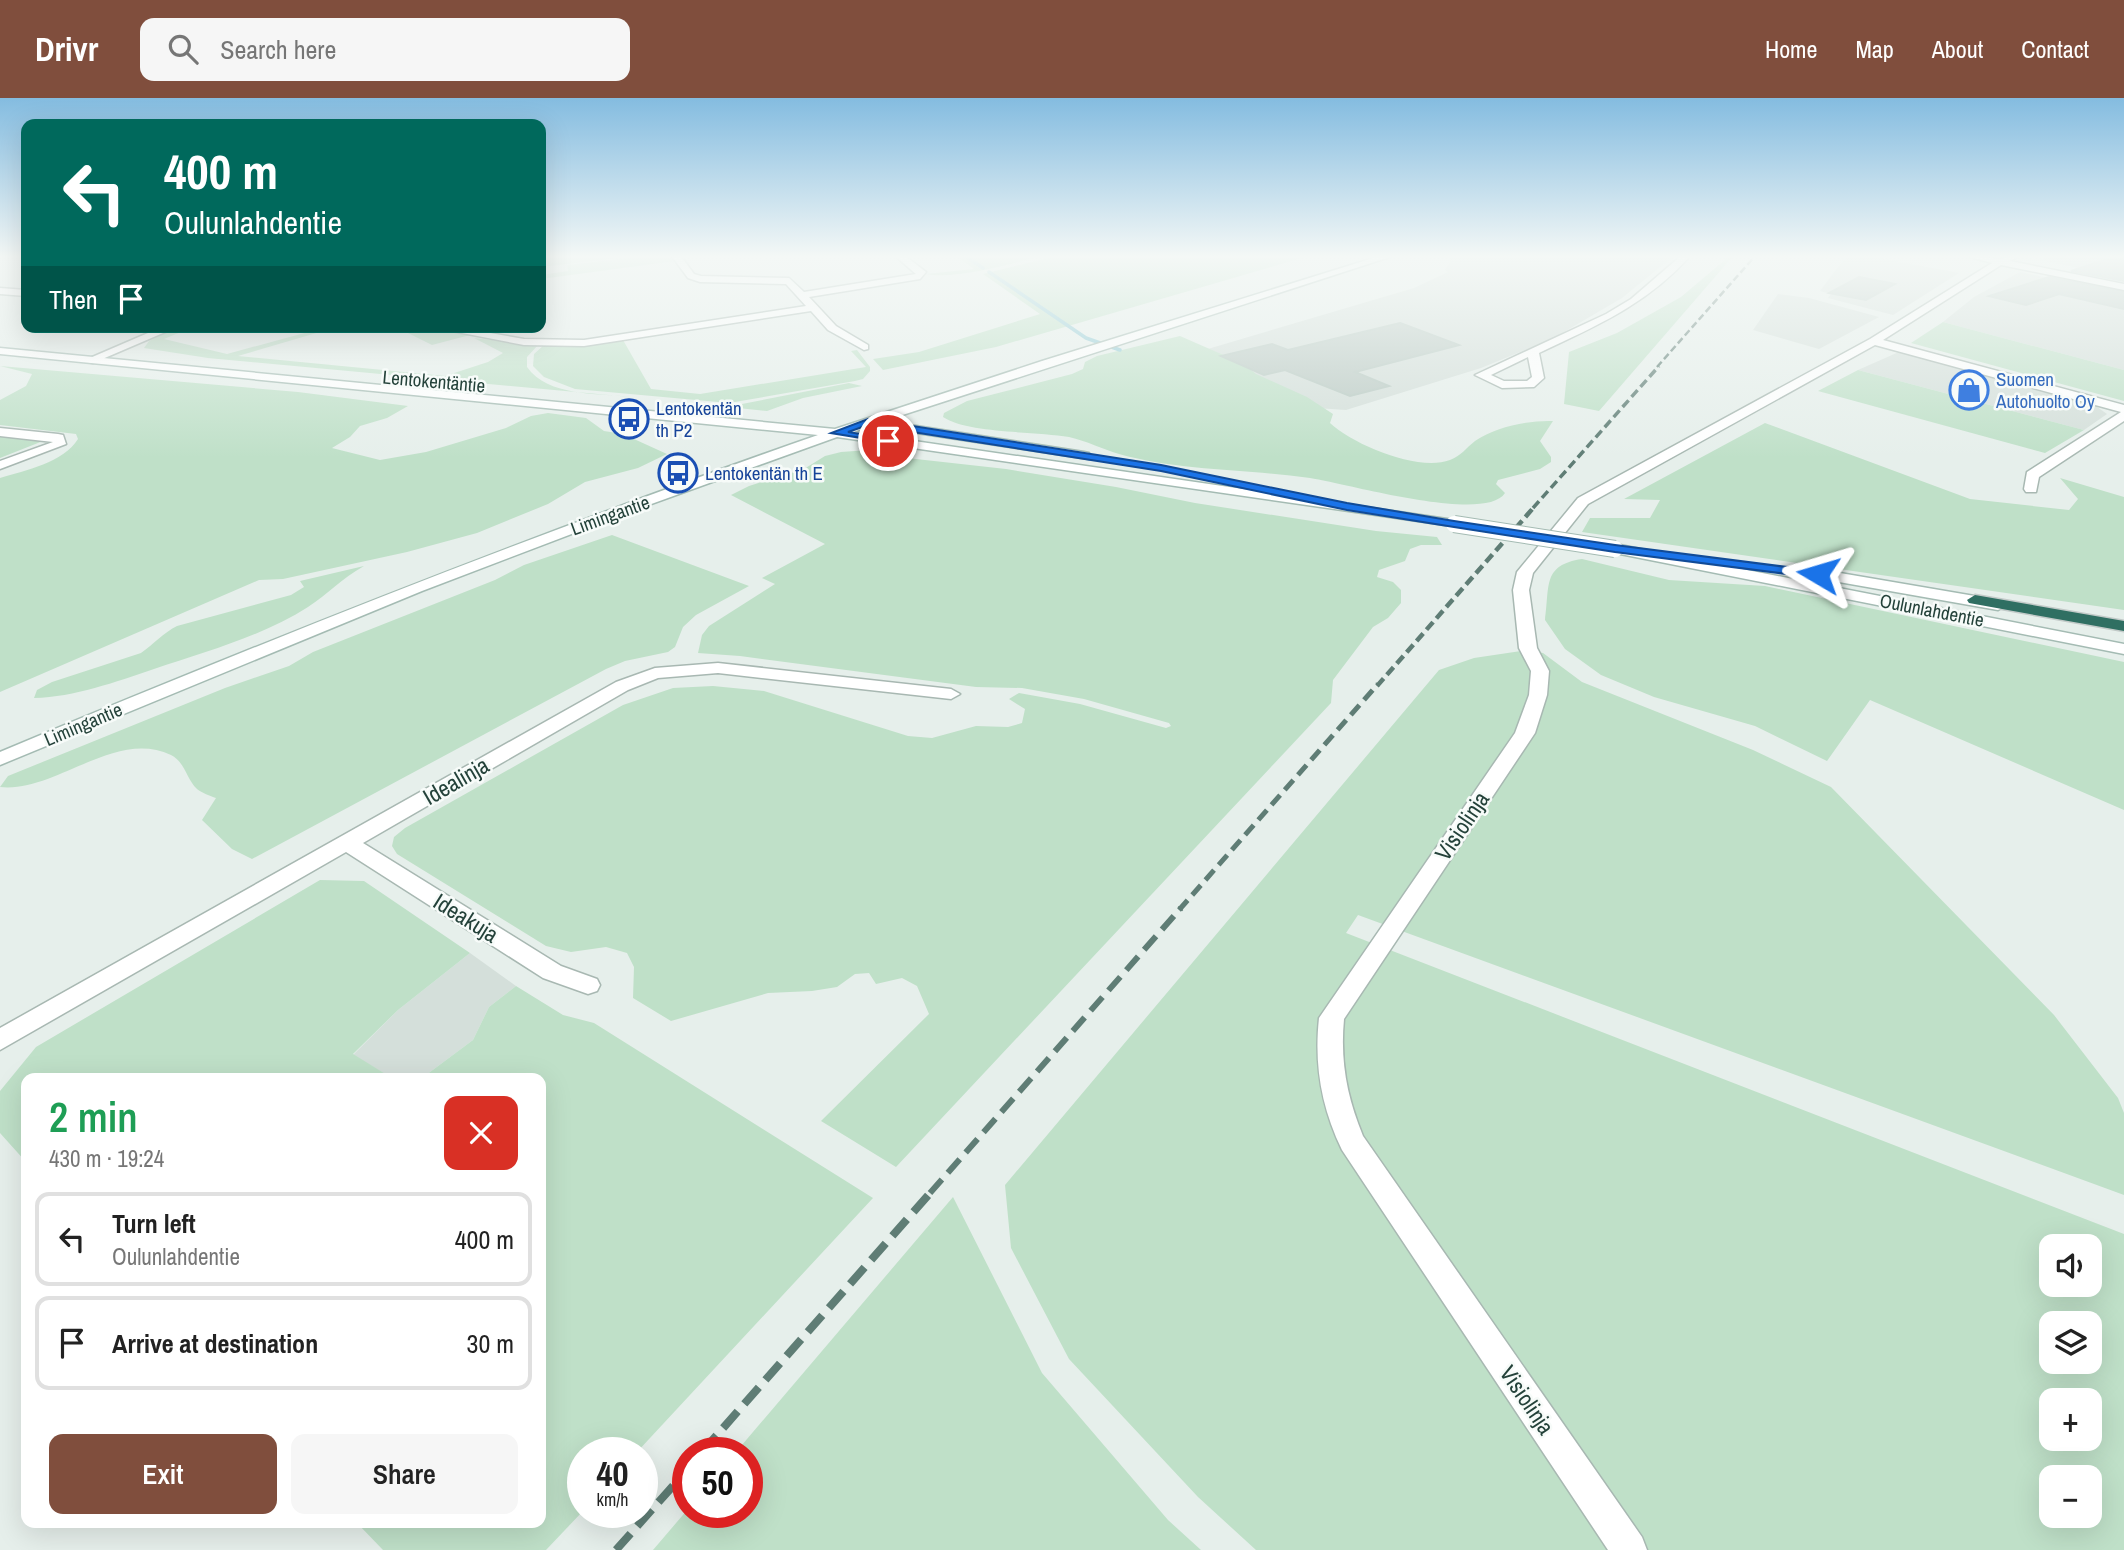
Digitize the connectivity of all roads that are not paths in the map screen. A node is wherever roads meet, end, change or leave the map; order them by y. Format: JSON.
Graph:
{"nodes":[{"id":1,"x":721,"y":323,"type":"edge"},
{"id":2,"x":827,"y":323,"type":"edge"},
{"id":3,"x":1176,"y":323,"type":"edge"},
{"id":4,"x":1596,"y":323,"type":"edge"},
{"id":5,"x":1904,"y":323,"type":"edge"},
{"id":6,"x":158,"y":333,"type":"edge"},
{"id":7,"x":472,"y":333,"type":"edge"},
{"id":8,"x":522,"y":333,"type":"edge"},
{"id":9,"x":509,"y":339,"type":"junction"},
{"id":10,"x":0,"y":341,"type":"edge"},
{"id":11,"x":1874,"y":341,"type":"junction"},
{"id":12,"x":864,"y":347,"type":"dead end"},
{"id":13,"x":0,"y":351,"type":"edge"},
{"id":14,"x":114,"y":351,"type":"junction"},
{"id":15,"x":1533,"y":352,"type":"junction"},
{"id":16,"x":89,"y":361,"type":"junction"},
{"id":17,"x":703,"y":407,"type":"dead end"},
{"id":18,"x":2124,"y":409,"type":"edge"},
{"id":19,"x":2124,"y":415,"type":"edge"},
{"id":20,"x":868,"y":422,"type":"junction"},
{"id":21,"x":838,"y":426,"type":"junction"},
{"id":22,"x":0,"y":432,"type":"edge"},
{"id":23,"x":0,"y":465,"type":"edge"},
{"id":24,"x":2031,"y":489,"type":"dead end"},
{"id":25,"x":1347,"y":506,"type":"junction"},
{"id":26,"x":1615,"y":548,"type":"junction"},
{"id":27,"x":2124,"y":628,"type":"edge"},
{"id":28,"x":2124,"y":649,"type":"edge"},
{"id":29,"x":951,"y":694,"type":"dead end"},
{"id":30,"x":0,"y":759,"type":"edge"},
{"id":31,"x":347,"y":843,"type":"junction"},
{"id":32,"x":588,"y":985,"type":"dead end"},
{"id":33,"x":0,"y":1040,"type":"edge"},
{"id":34,"x":1629,"y":1550,"type":"edge"}],
"edges":[{"from":1,"to":9,"type":"street"},
{"from":2,"to":12,"type":"street"},
{"from":3,"to":20,"type":"street","name":"Limingantie"},
{"from":4,"to":15,"type":"street"},
{"from":5,"to":11,"type":"street","name":"Visiolinja"},
{"from":6,"to":14,"type":"street"},
{"from":7,"to":9,"type":"street"},
{"from":8,"to":9,"type":"street"},
{"from":10,"to":14,"type":"street","name":"Lentokentäntie"},
{"from":11,"to":18,"type":"street"},
{"from":11,"to":34,"type":"street","name":"Visiolinja"},
{"from":13,"to":16,"type":"street","name":"Lentokentäntie"},
{"from":14,"to":16,"type":"street"},
{"from":14,"to":17,"type":"street","name":"Lentokentäntie"},
{"from":15,"to":15,"type":"street"},
{"from":16,"to":21,"type":"street","name":"Lentokentäntie"},
{"from":19,"to":24,"type":"street"},
{"from":20,"to":21,"type":"street","name":"Limingantie"},
{"from":20,"to":25,"type":"street","name":"Oulunlahdentie"},
{"from":21,"to":25,"type":"street","name":"Oulunlahdentie"},
{"from":21,"to":30,"type":"street","name":"Limingantie"},
{"from":22,"to":23,"type":"street"},
{"from":25,"to":26,"type":"street","name":"Oulunlahdentie","bridge":true},
{"from":26,"to":27,"type":"street","name":"Oulunlahdentie"},
{"from":26,"to":28,"type":"street","name":"Oulunlahdentie"},
{"from":29,"to":31,"type":"street","name":"Idealinja"},
{"from":31,"to":32,"type":"street","name":"Ideakuja"},
{"from":31,"to":33,"type":"street","name":"Idealinja"}]}
